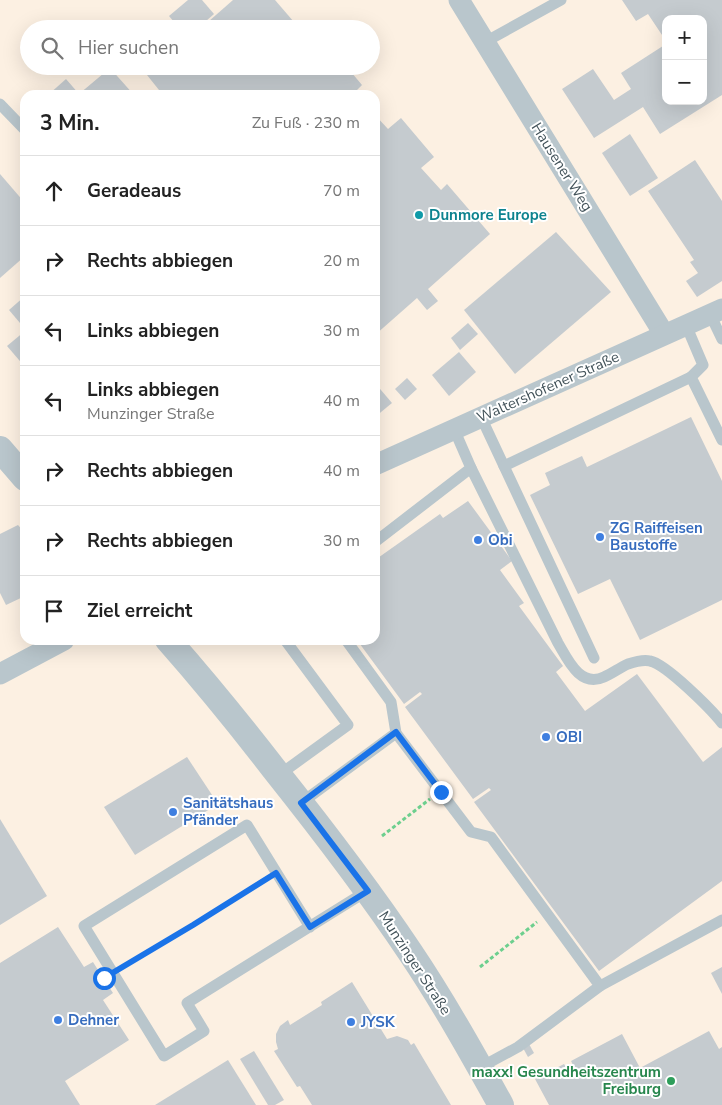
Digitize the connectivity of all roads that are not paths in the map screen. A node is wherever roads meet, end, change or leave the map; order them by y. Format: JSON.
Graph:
{"nodes":[{"id":1,"x":459,"y":0,"type":"edge"},
{"id":2,"x":561,"y":0,"type":"edge"},
{"id":3,"x":485,"y":42,"type":"junction"},
{"id":4,"x":0,"y":104,"type":"edge"},
{"id":5,"x":20,"y":125,"type":"edge"},
{"id":6,"x":716,"y":312,"type":"edge"},
{"id":7,"x":686,"y":325,"type":"junction"},
{"id":8,"x":664,"y":334,"type":"junction"},
{"id":9,"x":722,"y":339,"type":"edge"},
{"id":10,"x":691,"y":377,"type":"junction"},
{"id":11,"x":481,"y":417,"type":"junction"},
{"id":12,"x":454,"y":429,"type":"junction"},
{"id":13,"x":722,"y":440,"type":"edge"},
{"id":14,"x":0,"y":450,"type":"edge"},
{"id":15,"x":380,"y":463,"type":"edge"},
{"id":16,"x":504,"y":466,"type":"junction"},
{"id":17,"x":471,"y":468,"type":"junction"},
{"id":18,"x":20,"y":472,"type":"edge"},
{"id":19,"x":380,"y":538,"type":"edge"},
{"id":20,"x":55,"y":645,"type":"edge"},
{"id":21,"x":172,"y":645,"type":"edge"},
{"id":22,"x":289,"y":645,"type":"edge"},
{"id":23,"x":350,"y":645,"type":"edge"},
{"id":24,"x":594,"y":658,"type":"dead end"},
{"id":25,"x":0,"y":674,"type":"edge"},
{"id":26,"x":722,"y":723,"type":"edge"},
{"id":27,"x":396,"y":732,"type":"junction"},
{"id":28,"x":279,"y":775,"type":"junction"},
{"id":29,"x":301,"y":803,"type":"junction"},
{"id":30,"x":368,"y":891,"type":"junction"},
{"id":31,"x":722,"y":920,"type":"edge"},
{"id":32,"x":310,"y":927,"type":"junction"},
{"id":33,"x":600,"y":986,"type":"junction"},
{"id":34,"x":481,"y":1067,"type":"junction"},
{"id":35,"x":501,"y":1105,"type":"edge"}],
"edges":[{"from":1,"to":3,"type":"street","name":"Hausener Weg"},
{"from":2,"to":3,"type":"lane"},
{"from":3,"to":8,"type":"street","name":"Hausener Weg"},
{"from":4,"to":5,"type":"lane"},
{"from":6,"to":7,"type":"street","name":"Waltershofener Straße"},
{"from":6,"to":9,"type":"lane"},
{"from":7,"to":8,"type":"street","name":"Waltershofener Straße"},
{"from":7,"to":10,"type":"lane"},
{"from":8,"to":11,"type":"street","name":"Waltershofener Straße"},
{"from":10,"to":13,"type":"lane"},
{"from":10,"to":16,"type":"lane"},
{"from":11,"to":12,"type":"street","name":"Waltershofener Straße"},
{"from":11,"to":16,"type":"lane"},
{"from":12,"to":15,"type":"street","name":"Waltershofener Straße"},
{"from":12,"to":17,"type":"lane"},
{"from":14,"to":18,"type":"street"},
{"from":16,"to":24,"type":"lane"},
{"from":17,"to":19,"type":"lane"},
{"from":17,"to":26,"type":"lane"},
{"from":20,"to":25,"type":"street"},
{"from":21,"to":28,"type":"street","name":"Munzinger Straße"},
{"from":22,"to":28,"type":"lane"},
{"from":23,"to":27,"type":"lane"},
{"from":27,"to":29,"type":"lane"},
{"from":27,"to":33,"type":"lane"},
{"from":28,"to":29,"type":"street","name":"Munzinger Straße"},
{"from":29,"to":30,"type":"street","name":"Munzinger Straße"},
{"from":30,"to":32,"type":"lane"},
{"from":30,"to":34,"type":"street","name":"Munzinger Straße"},
{"from":31,"to":33,"type":"lane"},
{"from":32,"to":32,"type":"lane"},
{"from":33,"to":34,"type":"lane"},
{"from":34,"to":35,"type":"street","name":"Munzinger Straße"}]}
